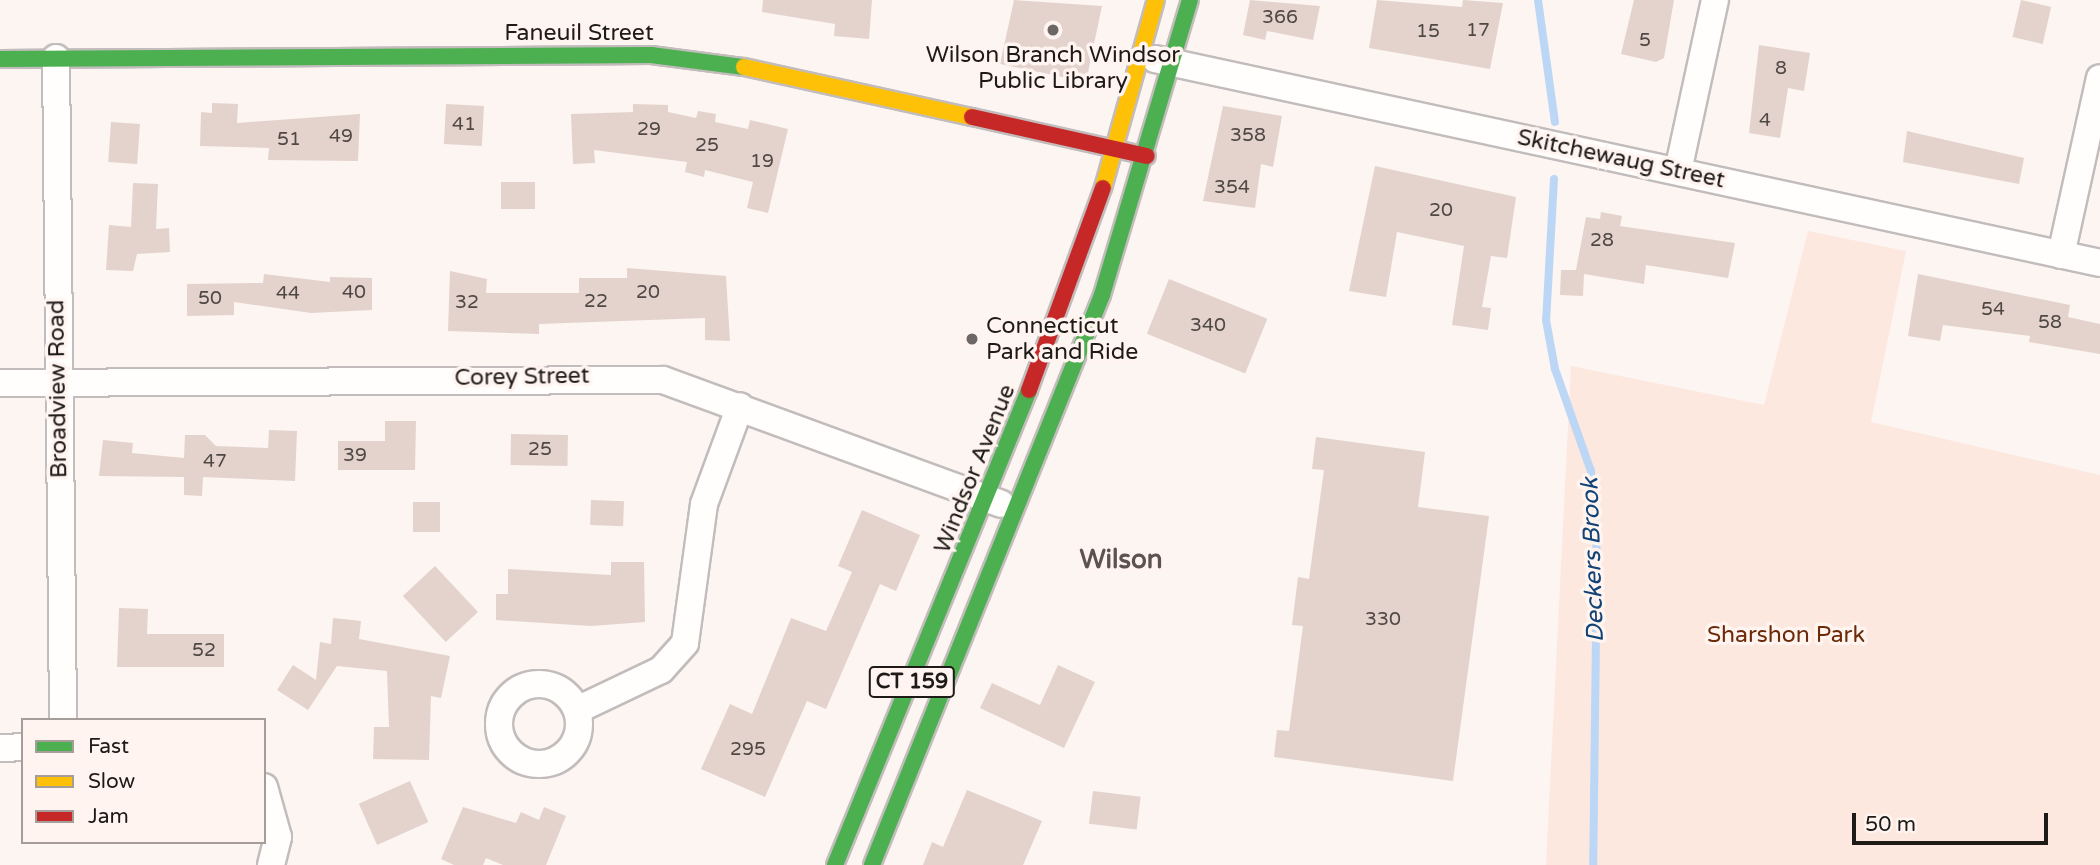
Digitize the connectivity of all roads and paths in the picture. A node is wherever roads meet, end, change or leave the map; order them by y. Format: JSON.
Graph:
{"nodes":[{"id":1,"x":1156,"y":0,"type":"edge"},
{"id":2,"x":1190,"y":0,"type":"edge"},
{"id":3,"x":1714,"y":0,"type":"edge"},
{"id":4,"x":1143,"y":56,"type":"junction"},
{"id":5,"x":56,"y":58,"type":"junction"},
{"id":6,"x":0,"y":59,"type":"edge"},
{"id":7,"x":1174,"y":63,"type":"junction"},
{"id":8,"x":2100,"y":78,"type":"edge"},
{"id":9,"x":1116,"y":149,"type":"junction"},
{"id":10,"x":1147,"y":156,"type":"junction"},
{"id":11,"x":1678,"y":171,"type":"junction"},
{"id":12,"x":2061,"y":255,"type":"junction"},
{"id":13,"x":2100,"y":263,"type":"edge"},
{"id":14,"x":57,"y":382,"type":"junction"},
{"id":15,"x":0,"y":383,"type":"edge"},
{"id":16,"x":740,"y":406,"type":"junction"},
{"id":17,"x":989,"y":499,"type":"junction"},
{"id":18,"x":1020,"y":510,"type":"junction"},
{"id":19,"x":578,"y":710,"type":"dead end"},
{"id":20,"x":63,"y":718,"type":"edge"},
{"id":21,"x":21,"y":747,"type":"edge"},
{"id":22,"x":0,"y":748,"type":"edge"},
{"id":23,"x":266,"y":794,"type":"edge"},
{"id":24,"x":271,"y":865,"type":"edge"},
{"id":25,"x":835,"y":865,"type":"edge"},
{"id":26,"x":872,"y":865,"type":"edge"}],
"edges":[{"from":1,"to":4,"type":"main road","name":"Windsor Avenue","number":"CT 159"},
{"from":2,"to":7,"type":"main road","number":"CT 159"},
{"from":3,"to":11,"type":"street"},
{"from":4,"to":7,"type":"street","name":"Skitchewaug Street"},
{"from":4,"to":9,"type":"main road","name":"Windsor Avenue","number":"CT 159"},
{"from":5,"to":6,"type":"main road","name":"Faneuil Street"},
{"from":5,"to":9,"type":"main road","name":"Faneuil Street"},
{"from":5,"to":14,"type":"street","name":"Broadview Road"},
{"from":7,"to":10,"type":"main road","number":"CT 159"},
{"from":7,"to":11,"type":"street","name":"Skitchewaug Street"},
{"from":8,"to":12,"type":"street"},
{"from":9,"to":10,"type":"main road","name":"Faneuil Street"},
{"from":9,"to":17,"type":"main road","name":"Windsor Avenue","number":"CT 159"},
{"from":10,"to":18,"type":"main road","number":"CT 159"},
{"from":11,"to":12,"type":"street","name":"Skitchewaug Street"},
{"from":12,"to":13,"type":"street","name":"Skitchewaug Street"},
{"from":14,"to":15,"type":"street","name":"Corey Street"},
{"from":14,"to":16,"type":"street","name":"Corey Street"},
{"from":14,"to":20,"type":"street","name":"Broadview Road"},
{"from":16,"to":17,"type":"street","name":"Corey Street"},
{"from":16,"to":19,"type":"street"},
{"from":17,"to":18,"type":"street","name":"Corey Street"},
{"from":17,"to":25,"type":"main road","name":"Windsor Avenue","number":"CT 159"},
{"from":18,"to":26,"type":"main road","number":"CT 159"},
{"from":21,"to":22,"type":"street"},
{"from":23,"to":24,"type":"street"}]}
